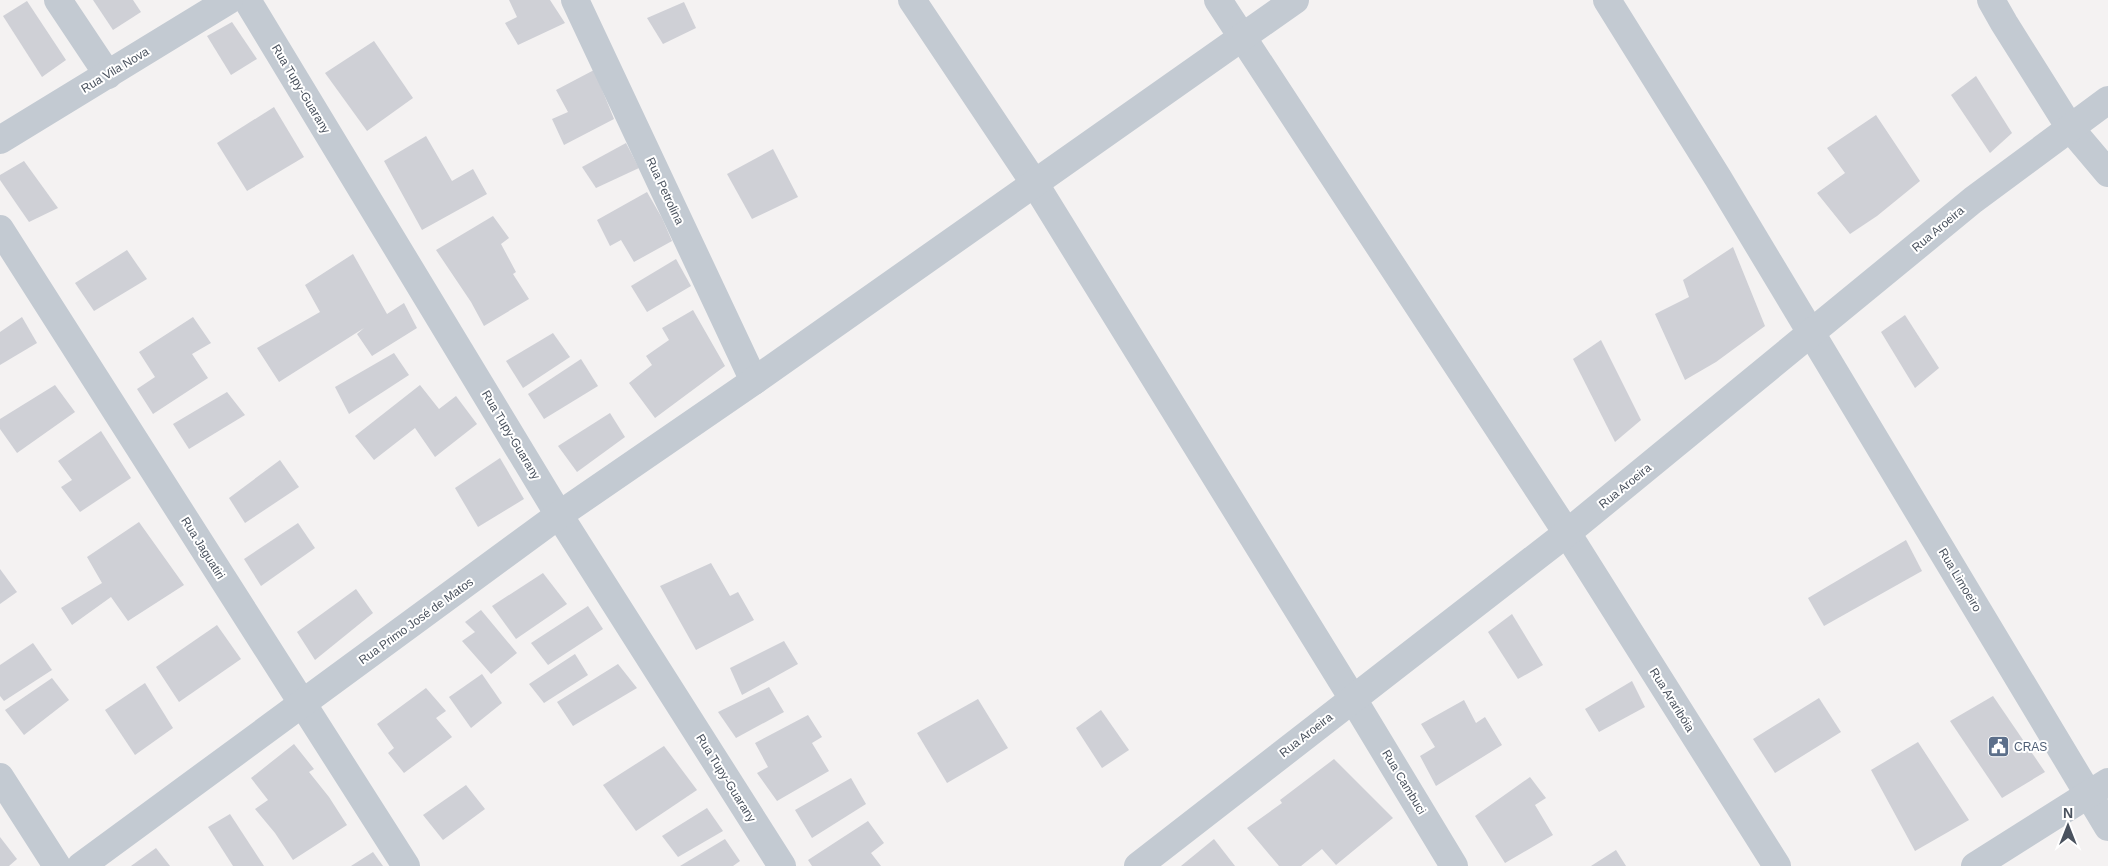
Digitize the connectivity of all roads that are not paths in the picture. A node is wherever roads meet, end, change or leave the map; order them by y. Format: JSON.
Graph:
{"nodes":[{"id":1,"x":58,"y":0,"type":"edge"},
{"id":2,"x":229,"y":0,"type":"edge"},
{"id":3,"x":247,"y":0,"type":"edge"},
{"id":4,"x":575,"y":0,"type":"edge"},
{"id":5,"x":912,"y":0,"type":"edge"},
{"id":6,"x":1218,"y":0,"type":"edge"},
{"id":7,"x":1295,"y":0,"type":"edge"},
{"id":8,"x":1607,"y":0,"type":"edge"},
{"id":9,"x":2001,"y":8,"type":"edge"},
{"id":10,"x":1243,"y":37,"type":"junction"},
{"id":11,"x":108,"y":75,"type":"junction"},
{"id":12,"x":2108,"y":100,"type":"edge"},
{"id":13,"x":2070,"y":128,"type":"junction"},
{"id":14,"x":0,"y":140,"type":"edge"},
{"id":15,"x":2108,"y":173,"type":"edge"},
{"id":16,"x":1035,"y":184,"type":"junction"},
{"id":17,"x":0,"y":229,"type":"edge"},
{"id":18,"x":1812,"y":333,"type":"junction"},
{"id":19,"x":754,"y":381,"type":"junction"},
{"id":20,"x":560,"y":515,"type":"junction"},
{"id":21,"x":1567,"y":533,"type":"junction"},
{"id":22,"x":1353,"y":699,"type":"junction"},
{"id":23,"x":302,"y":704,"type":"junction"},
{"id":24,"x":0,"y":778,"type":"edge"},
{"id":25,"x":2098,"y":789,"type":"edge"},
{"id":26,"x":2108,"y":826,"type":"edge"},
{"id":27,"x":57,"y":866,"type":"edge"},
{"id":28,"x":82,"y":866,"type":"edge"},
{"id":29,"x":406,"y":866,"type":"edge"},
{"id":30,"x":782,"y":866,"type":"edge"},
{"id":31,"x":1138,"y":866,"type":"edge"},
{"id":32,"x":1454,"y":866,"type":"edge"},
{"id":33,"x":1777,"y":866,"type":"edge"},
{"id":34,"x":1976,"y":866,"type":"edge"}],
"edges":[{"from":1,"to":11,"type":"street"},
{"from":2,"to":11,"type":"street","name":"Rua Vila Nova"},
{"from":3,"to":20,"type":"street","name":"Rua Tupy-Guarany"},
{"from":4,"to":19,"type":"street","name":"Rua Petrolina"},
{"from":5,"to":16,"type":"street","name":"Rua Cambuci"},
{"from":6,"to":10,"type":"street","name":"Rua Araribóia"},
{"from":7,"to":10,"type":"street","name":"Rua Primo José de Matos"},
{"from":8,"to":18,"type":"street","name":"Rua Limoeiro"},
{"from":9,"to":13,"type":"street"},
{"from":10,"to":16,"type":"street","name":"Rua Primo José de Matos"},
{"from":10,"to":21,"type":"street","name":"Rua Araribóia"},
{"from":11,"to":14,"type":"street","name":"Rua Vila Nova"},
{"from":12,"to":13,"type":"street","name":"Rua Aroeira"},
{"from":13,"to":15,"type":"street"},
{"from":13,"to":18,"type":"street","name":"Rua Aroeira"},
{"from":16,"to":19,"type":"street","name":"Rua Primo José de Matos"},
{"from":16,"to":22,"type":"street","name":"Rua Cambuci"},
{"from":17,"to":23,"type":"street","name":"Rua Jaguatiri"},
{"from":18,"to":21,"type":"street","name":"Rua Aroeira"},
{"from":18,"to":25,"type":"street","name":"Rua Limoeiro"},
{"from":19,"to":20,"type":"street","name":"Rua Primo José de Matos"},
{"from":20,"to":23,"type":"street","name":"Rua Primo José de Matos"},
{"from":20,"to":30,"type":"street","name":"Rua Tupy-Guarany"},
{"from":21,"to":22,"type":"street","name":"Rua Aroeira"},
{"from":21,"to":33,"type":"street","name":"Rua Araribóia"},
{"from":22,"to":31,"type":"street","name":"Rua Aroeira"},
{"from":22,"to":32,"type":"street","name":"Rua Cambuci"},
{"from":23,"to":28,"type":"street","name":"Rua Primo José de Matos"},
{"from":23,"to":29,"type":"street","name":"Rua Jaguatiri"},
{"from":24,"to":27,"type":"street"},
{"from":25,"to":26,"type":"street","name":"Rua Limoeiro"},
{"from":25,"to":34,"type":"street"}]}
